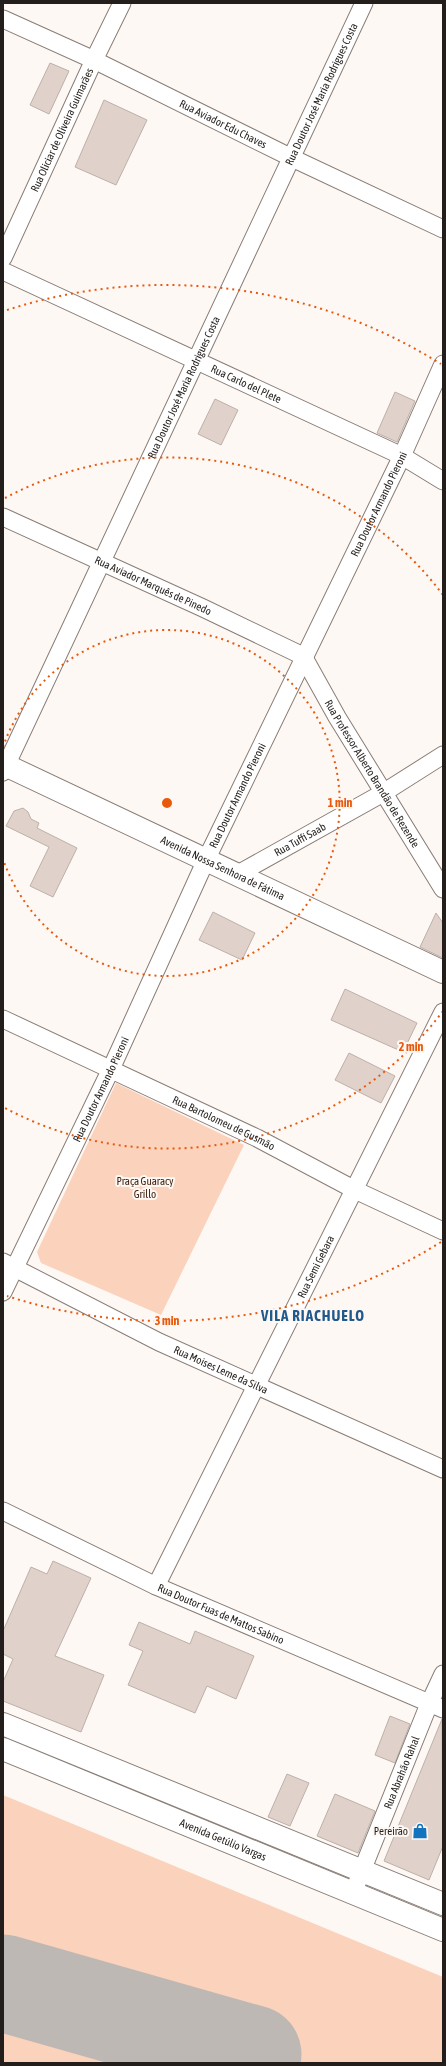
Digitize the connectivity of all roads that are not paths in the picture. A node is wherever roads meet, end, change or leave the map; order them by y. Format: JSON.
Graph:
{"nodes":[{"id":1,"x":122,"y":3,"type":"edge"},
{"id":2,"x":364,"y":3,"type":"edge"},
{"id":3,"x":3,"y":19,"type":"edge"},
{"id":4,"x":94,"y":60,"type":"junction"},
{"id":5,"x":292,"y":158,"type":"junction"},
{"id":6,"x":443,"y":229,"type":"edge"},
{"id":7,"x":3,"y":258,"type":"edge"},
{"id":8,"x":3,"y":271,"type":"edge"},
{"id":9,"x":196,"y":360,"type":"junction"},
{"id":10,"x":443,"y":364,"type":"edge"},
{"id":11,"x":402,"y":456,"type":"junction"},
{"id":12,"x":443,"y":481,"type":"edge"},
{"id":13,"x":3,"y":517,"type":"edge"},
{"id":14,"x":101,"y":563,"type":"junction"},
{"id":15,"x":303,"y":656,"type":"junction"},
{"id":16,"x":443,"y":755,"type":"edge"},
{"id":17,"x":4,"y":767,"type":"edge"},
{"id":18,"x":383,"y":793,"type":"junction"},
{"id":19,"x":206,"y":860,"type":"junction"},
{"id":20,"x":238,"y":874,"type":"junction"},
{"id":21,"x":443,"y":889,"type":"edge"},
{"id":22,"x":443,"y":972,"type":"edge"},
{"id":23,"x":443,"y":1012,"type":"edge"},
{"id":24,"x":3,"y":1019,"type":"edge"},
{"id":25,"x":110,"y":1069,"type":"junction"},
{"id":26,"x":355,"y":1190,"type":"junction"},
{"id":27,"x":443,"y":1231,"type":"edge"},
{"id":28,"x":9,"y":1265,"type":"edge"},
{"id":29,"x":3,"y":1292,"type":"edge"},
{"id":30,"x":255,"y":1385,"type":"junction"},
{"id":31,"x":443,"y":1469,"type":"edge"},
{"id":32,"x":3,"y":1511,"type":"edge"},
{"id":33,"x":156,"y":1586,"type":"junction"},
{"id":34,"x":443,"y":1674,"type":"edge"},
{"id":35,"x":436,"y":1706,"type":"edge"},
{"id":36,"x":3,"y":1724,"type":"edge"},
{"id":37,"x":3,"y":1748,"type":"edge"},
{"id":38,"x":362,"y":1871,"type":"junction"},
{"id":39,"x":353,"y":1893,"type":"junction"},
{"id":40,"x":443,"y":1904,"type":"edge"},
{"id":41,"x":443,"y":1930,"type":"edge"}],
"edges":[{"from":1,"to":4,"type":"street","name":"Rua Oliciar de Oliveira Guimarães"},
{"from":2,"to":5,"type":"street","name":"Rua Doutor José Maria Rodrigues Costa"},
{"from":3,"to":4,"type":"street","name":"Rua Aviador Edu Chaves"},
{"from":4,"to":5,"type":"street","name":"Rua Aviador Edu Chaves"},
{"from":4,"to":7,"type":"street","name":"Rua Oliciar de Oliveira Guimarães"},
{"from":5,"to":6,"type":"street","name":"Rua Aviador Edu Chaves"},
{"from":5,"to":9,"type":"street","name":"Rua Doutor José Maria Rodrigues Costa"},
{"from":8,"to":9,"type":"street","name":"Rua Carlo del Plete"},
{"from":9,"to":11,"type":"street","name":"Rua Carlo del Plete"},
{"from":9,"to":14,"type":"street","name":"Rua Doutor José Maria Rodrigues Costa"},
{"from":10,"to":11,"type":"street","name":"Rua Doutor Armando Pieroni"},
{"from":11,"to":12,"type":"street","name":"Rua Carlo del Plete"},
{"from":11,"to":15,"type":"street","name":"Rua Doutor Armando Pieroni"},
{"from":13,"to":14,"type":"street","name":"Rua Aviador Marquês de Pinedo"},
{"from":14,"to":15,"type":"street","name":"Rua Aviador Marquês de Pinedo"},
{"from":14,"to":17,"type":"street","name":"Rua Doutor José Maria Rodrigues Costa"},
{"from":15,"to":18,"type":"street","name":"Rua Professor Alberto Brandão de Rezende"},
{"from":15,"to":19,"type":"street","name":"Rua Doutor Armando Pieroni"},
{"from":16,"to":18,"type":"street","name":"Rua Tuffi Saab"},
{"from":17,"to":19,"type":"main road","name":"Avenida Nossa Senhora de Fátima"},
{"from":18,"to":20,"type":"street","name":"Rua Tuffi Saab"},
{"from":18,"to":21,"type":"street","name":"Rua Professor Alberto Brandão de Rezende"},
{"from":19,"to":20,"type":"main road","name":"Avenida Nossa Senhora de Fátima"},
{"from":19,"to":25,"type":"street","name":"Rua Doutor Armando Pieroni"},
{"from":20,"to":22,"type":"main road","name":"Avenida Nossa Senhora de Fátima"},
{"from":23,"to":26,"type":"street","name":"Rua Semi Gebara"},
{"from":24,"to":25,"type":"street","name":"Rua Bartolomeu de Gusmão"},
{"from":25,"to":26,"type":"street","name":"Rua Bartolomeu de Gusmão"},
{"from":25,"to":28,"type":"street","name":"Rua Doutor Armando Pieroni"},
{"from":26,"to":27,"type":"street","name":"Rua Bartolomeu de Gusmão"},
{"from":26,"to":30,"type":"street","name":"Rua Semi Gebara"},
{"from":28,"to":29,"type":"street","name":"Rua Doutor Armando Pieroni"},
{"from":28,"to":30,"type":"street","name":"Rua Moises Leme da Silva"},
{"from":30,"to":31,"type":"street","name":"Rua Moises Leme da Silva"},
{"from":30,"to":33,"type":"street","name":"Rua Semi Gebara"},
{"from":32,"to":33,"type":"street","name":"Rua Doutor Fuas de Mattos Sabino"},
{"from":33,"to":35,"type":"street","name":"Rua Doutor Fuas de Mattos Sabino"},
{"from":34,"to":35,"type":"street","name":"Rua Abrahão Rahal"},
{"from":35,"to":38,"type":"street","name":"Rua Abrahão Rahal"},
{"from":36,"to":38,"type":"main road","name":"Avenida Getúlio Vargas"},
{"from":37,"to":39,"type":"main road","name":"Avenida Getúlio Vargas"},
{"from":38,"to":39,"type":"street","name":"Rua Abrahão Rahal"},
{"from":38,"to":40,"type":"main road","name":"Avenida Getúlio Vargas"},
{"from":39,"to":41,"type":"main road","name":"Avenida Getúlio Vargas"}]}
